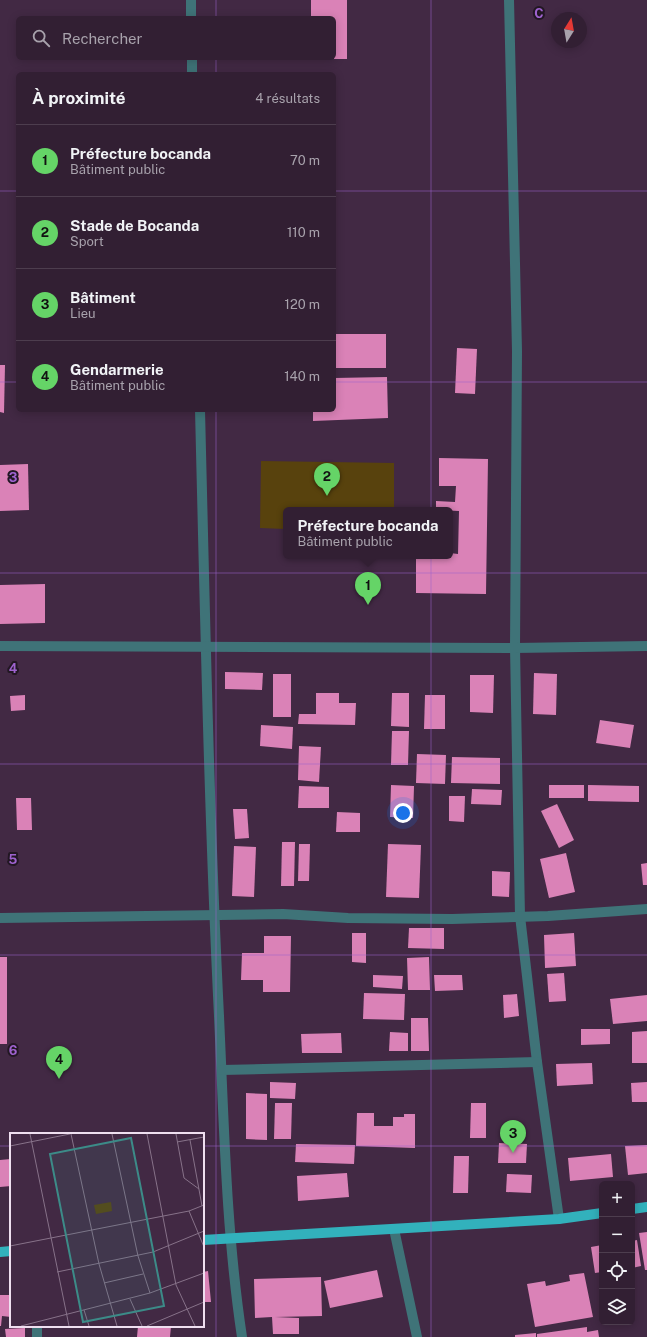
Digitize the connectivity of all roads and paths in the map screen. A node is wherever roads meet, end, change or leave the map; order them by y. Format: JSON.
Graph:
{"nodes":[{"id":1,"x":191,"y":0,"type":"edge"},
{"id":2,"x":509,"y":0,"type":"edge"},
{"id":3,"x":191,"y":16,"type":"edge"},
{"id":4,"x":192,"y":60,"type":"edge"},
{"id":5,"x":192,"y":72,"type":"edge"},
{"id":6,"x":200,"y":412,"type":"edge"},
{"id":7,"x":0,"y":646,"type":"edge"},
{"id":8,"x":647,"y":646,"type":"edge"},
{"id":9,"x":206,"y":647,"type":"junction"},
{"id":10,"x":515,"y":648,"type":"junction"},
{"id":11,"x":647,"y":909,"type":"edge"},
{"id":12,"x":214,"y":916,"type":"junction"},
{"id":13,"x":520,"y":916,"type":"junction"},
{"id":14,"x":0,"y":918,"type":"edge"},
{"id":15,"x":537,"y":1062,"type":"junction"},
{"id":16,"x":222,"y":1070,"type":"junction"},
{"id":17,"x":647,"y":1208,"type":"edge"},
{"id":18,"x":635,"y":1209,"type":"edge"},
{"id":19,"x":599,"y":1213,"type":"edge"},
{"id":20,"x":559,"y":1219,"type":"junction"},
{"id":21,"x":394,"y":1230,"type":"junction"},
{"id":22,"x":230,"y":1238,"type":"junction"},
{"id":23,"x":204,"y":1240,"type":"edge"},
{"id":24,"x":10,"y":1251,"type":"edge"},
{"id":25,"x":0,"y":1252,"type":"edge"},
{"id":26,"x":242,"y":1337,"type":"edge"},
{"id":27,"x":417,"y":1337,"type":"edge"}],
"edges":[{"from":1,"to":3,"type":"street"},
{"from":2,"to":10,"type":"street"},
{"from":4,"to":5,"type":"street"},
{"from":6,"to":9,"type":"street"},
{"from":7,"to":9,"type":"street"},
{"from":8,"to":10,"type":"street"},
{"from":9,"to":10,"type":"street"},
{"from":9,"to":12,"type":"street"},
{"from":10,"to":13,"type":"street"},
{"from":11,"to":13,"type":"street"},
{"from":12,"to":13,"type":"street"},
{"from":12,"to":14,"type":"street"},
{"from":12,"to":16,"type":"street"},
{"from":13,"to":15,"type":"street"},
{"from":15,"to":16,"type":"street"},
{"from":15,"to":20,"type":"street"},
{"from":16,"to":22,"type":"street"},
{"from":17,"to":18,"type":"main road"},
{"from":19,"to":20,"type":"main road"},
{"from":20,"to":21,"type":"main road"},
{"from":21,"to":22,"type":"main road"},
{"from":21,"to":27,"type":"street"},
{"from":22,"to":23,"type":"main road"},
{"from":22,"to":26,"type":"street"},
{"from":24,"to":25,"type":"main road"}]}
